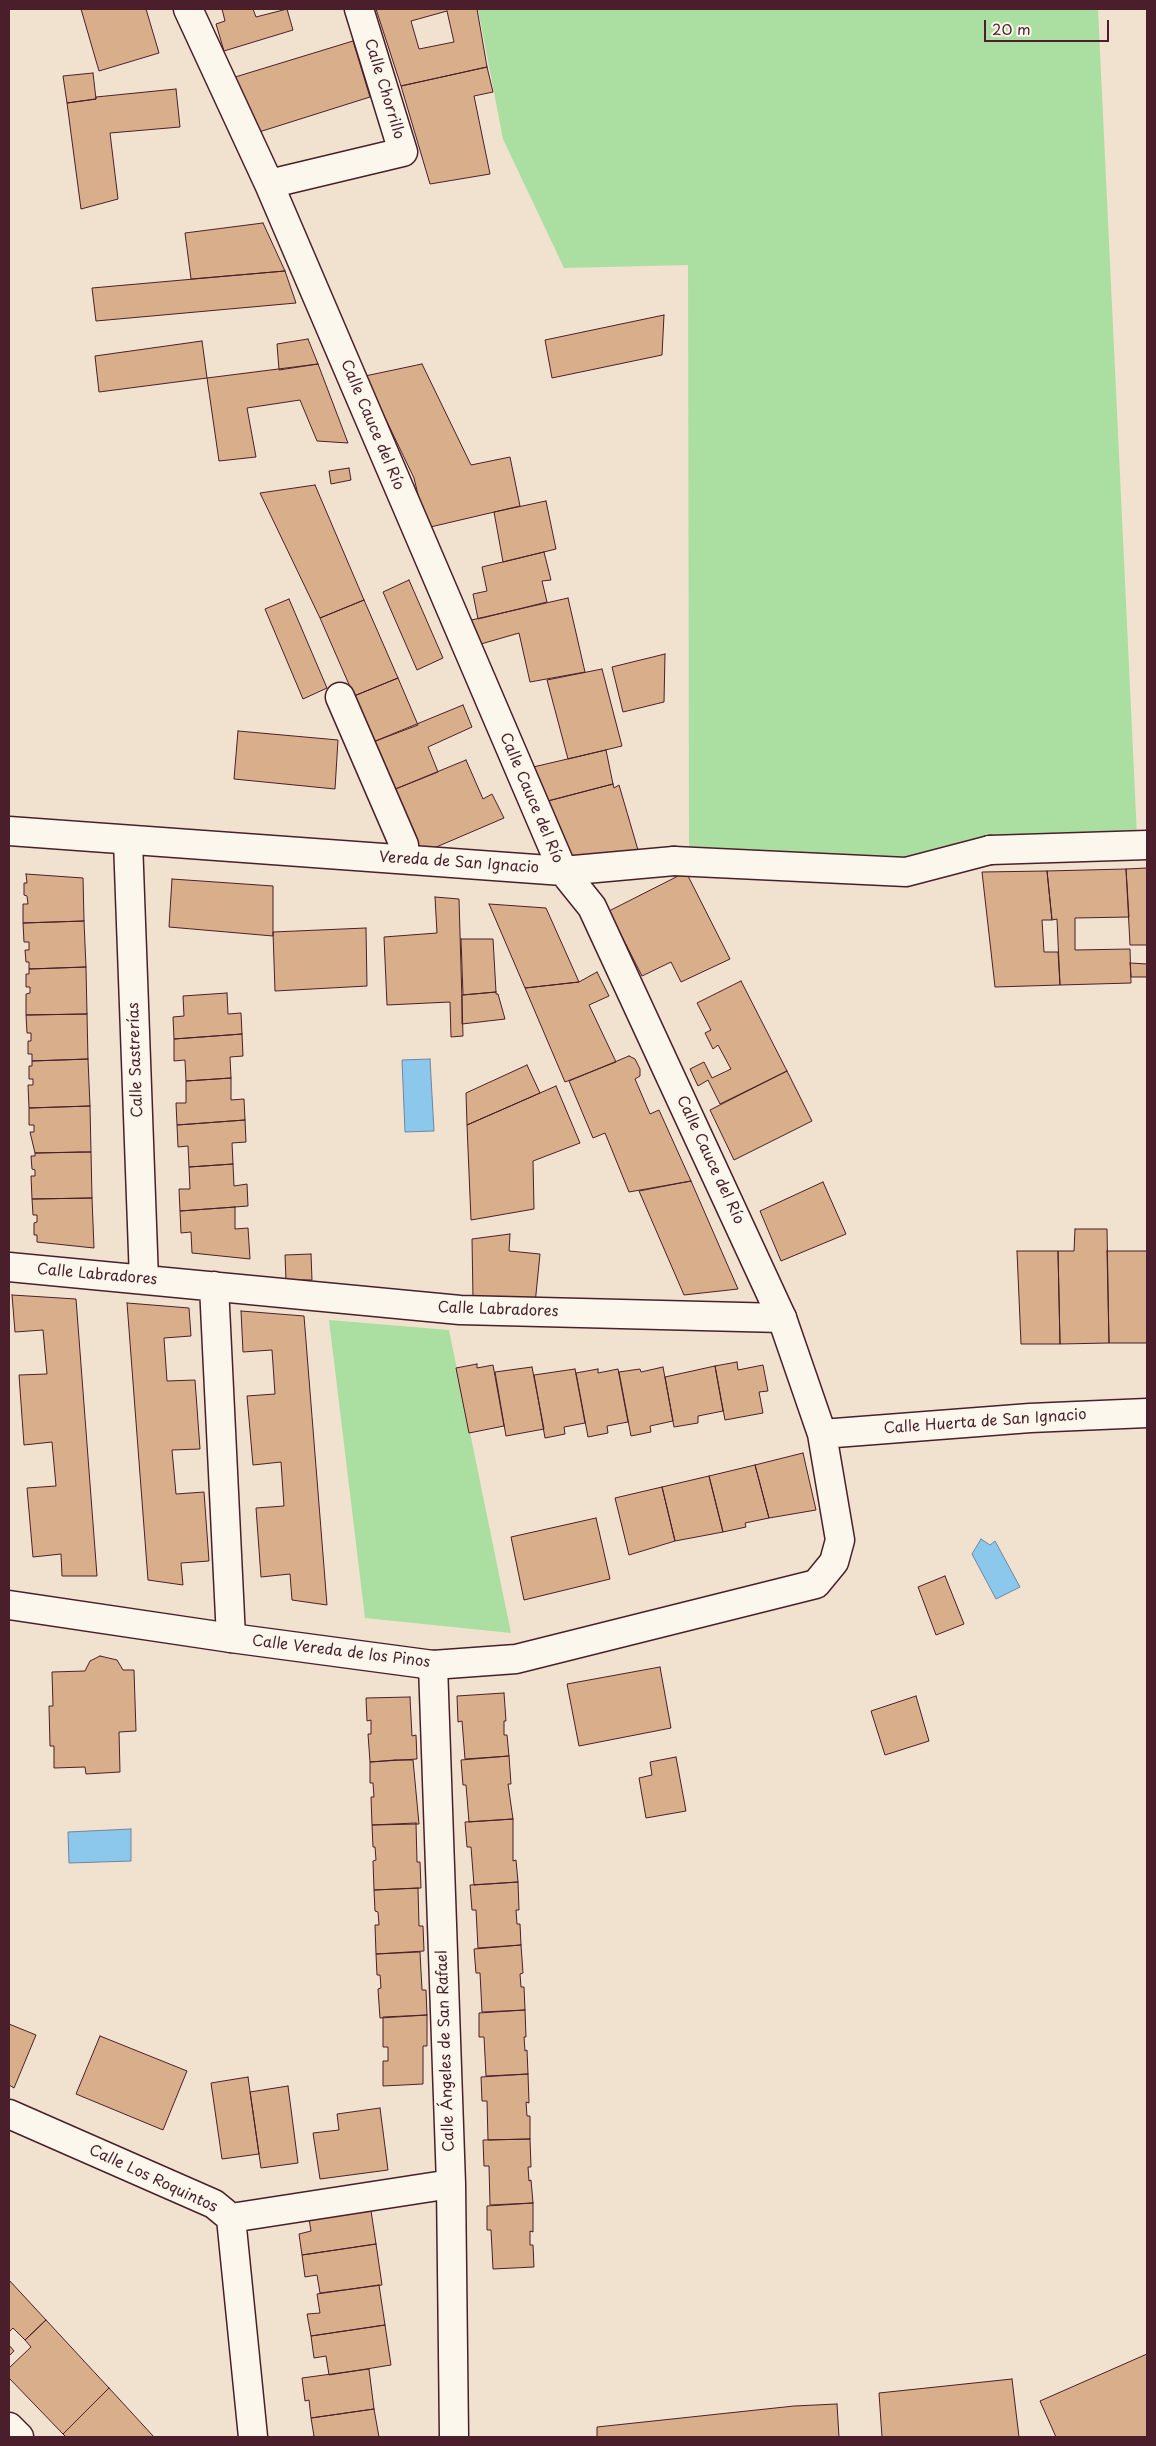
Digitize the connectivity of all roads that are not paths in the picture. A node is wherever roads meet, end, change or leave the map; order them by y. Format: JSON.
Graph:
{"nodes":[{"id":1,"x":188,"y":9,"type":"edge"},
{"id":2,"x":359,"y":9,"type":"edge"},
{"id":3,"x":269,"y":184,"type":"junction"},
{"id":4,"x":340,"y":697,"type":"dead end"},
{"id":5,"x":9,"y":831,"type":"edge"},
{"id":6,"x":128,"y":841,"type":"junction"},
{"id":7,"x":1147,"y":845,"type":"edge"},
{"id":8,"x":404,"y":859,"type":"junction"},
{"id":9,"x":563,"y":871,"type":"junction"},
{"id":10,"x":9,"y":1267,"type":"edge"},
{"id":11,"x":144,"y":1280,"type":"junction"},
{"id":12,"x":214,"y":1286,"type":"junction"},
{"id":13,"x":782,"y":1318,"type":"junction"},
{"id":14,"x":1147,"y":1413,"type":"edge"},
{"id":15,"x":822,"y":1434,"type":"junction"},
{"id":16,"x":816,"y":1584,"type":"joint"},
{"id":17,"x":9,"y":1605,"type":"edge"},
{"id":18,"x":231,"y":1638,"type":"junction"},
{"id":19,"x":433,"y":1665,"type":"junction"},
{"id":20,"x":9,"y":2114,"type":"edge"},
{"id":21,"x":451,"y":2184,"type":"junction"},
{"id":22,"x":231,"y":2218,"type":"junction"},
{"id":23,"x":9,"y":2428,"type":"edge"},
{"id":24,"x":19,"y":2437,"type":"edge"},
{"id":25,"x":254,"y":2437,"type":"edge"},
{"id":26,"x":454,"y":2437,"type":"edge"}],
"edges":[{"from":1,"to":3,"type":"street","name":"Calle Cauce del Río"},
{"from":2,"to":3,"type":"street","name":"Calle Chorrillo"},
{"from":3,"to":9,"type":"street","name":"Calle Cauce del Río"},
{"from":4,"to":8,"type":"street"},
{"from":5,"to":6,"type":"street","name":"Vereda de San Ignacio"},
{"from":6,"to":8,"type":"street","name":"Vereda de San Ignacio"},
{"from":6,"to":11,"type":"street","name":"Calle Sastrerías"},
{"from":7,"to":9,"type":"street","name":"Vereda de San Ignacio"},
{"from":8,"to":9,"type":"street","name":"Vereda de San Ignacio"},
{"from":9,"to":13,"type":"street","name":"Calle Cauce del Río"},
{"from":10,"to":11,"type":"street","name":"Calle Labradores"},
{"from":11,"to":12,"type":"street","name":"Calle Labradores"},
{"from":12,"to":13,"type":"street","name":"Calle Labradores"},
{"from":12,"to":18,"type":"street"},
{"from":13,"to":15,"type":"street","name":"Calle Cauce del Río"},
{"from":14,"to":15,"type":"street","name":"Calle Huerta de San Ignacio"},
{"from":15,"to":16,"type":"street","name":"Calle Cauce del Río"},
{"from":16,"to":19,"type":"street","name":"Calle Vereda de los Pinos"},
{"from":17,"to":18,"type":"street","name":"Calle Vereda de los Pinos"},
{"from":18,"to":19,"type":"street","name":"Calle Vereda de los Pinos"},
{"from":19,"to":21,"type":"street","name":"Calle Ángeles de San Rafael"},
{"from":20,"to":22,"type":"street","name":"Calle Los Roquintos"},
{"from":21,"to":22,"type":"street"},
{"from":21,"to":26,"type":"street","name":"Calle Ángeles de San Rafael"},
{"from":22,"to":25,"type":"street","name":"Calle Los Roquintos"},
{"from":23,"to":24,"type":"street"}]}
